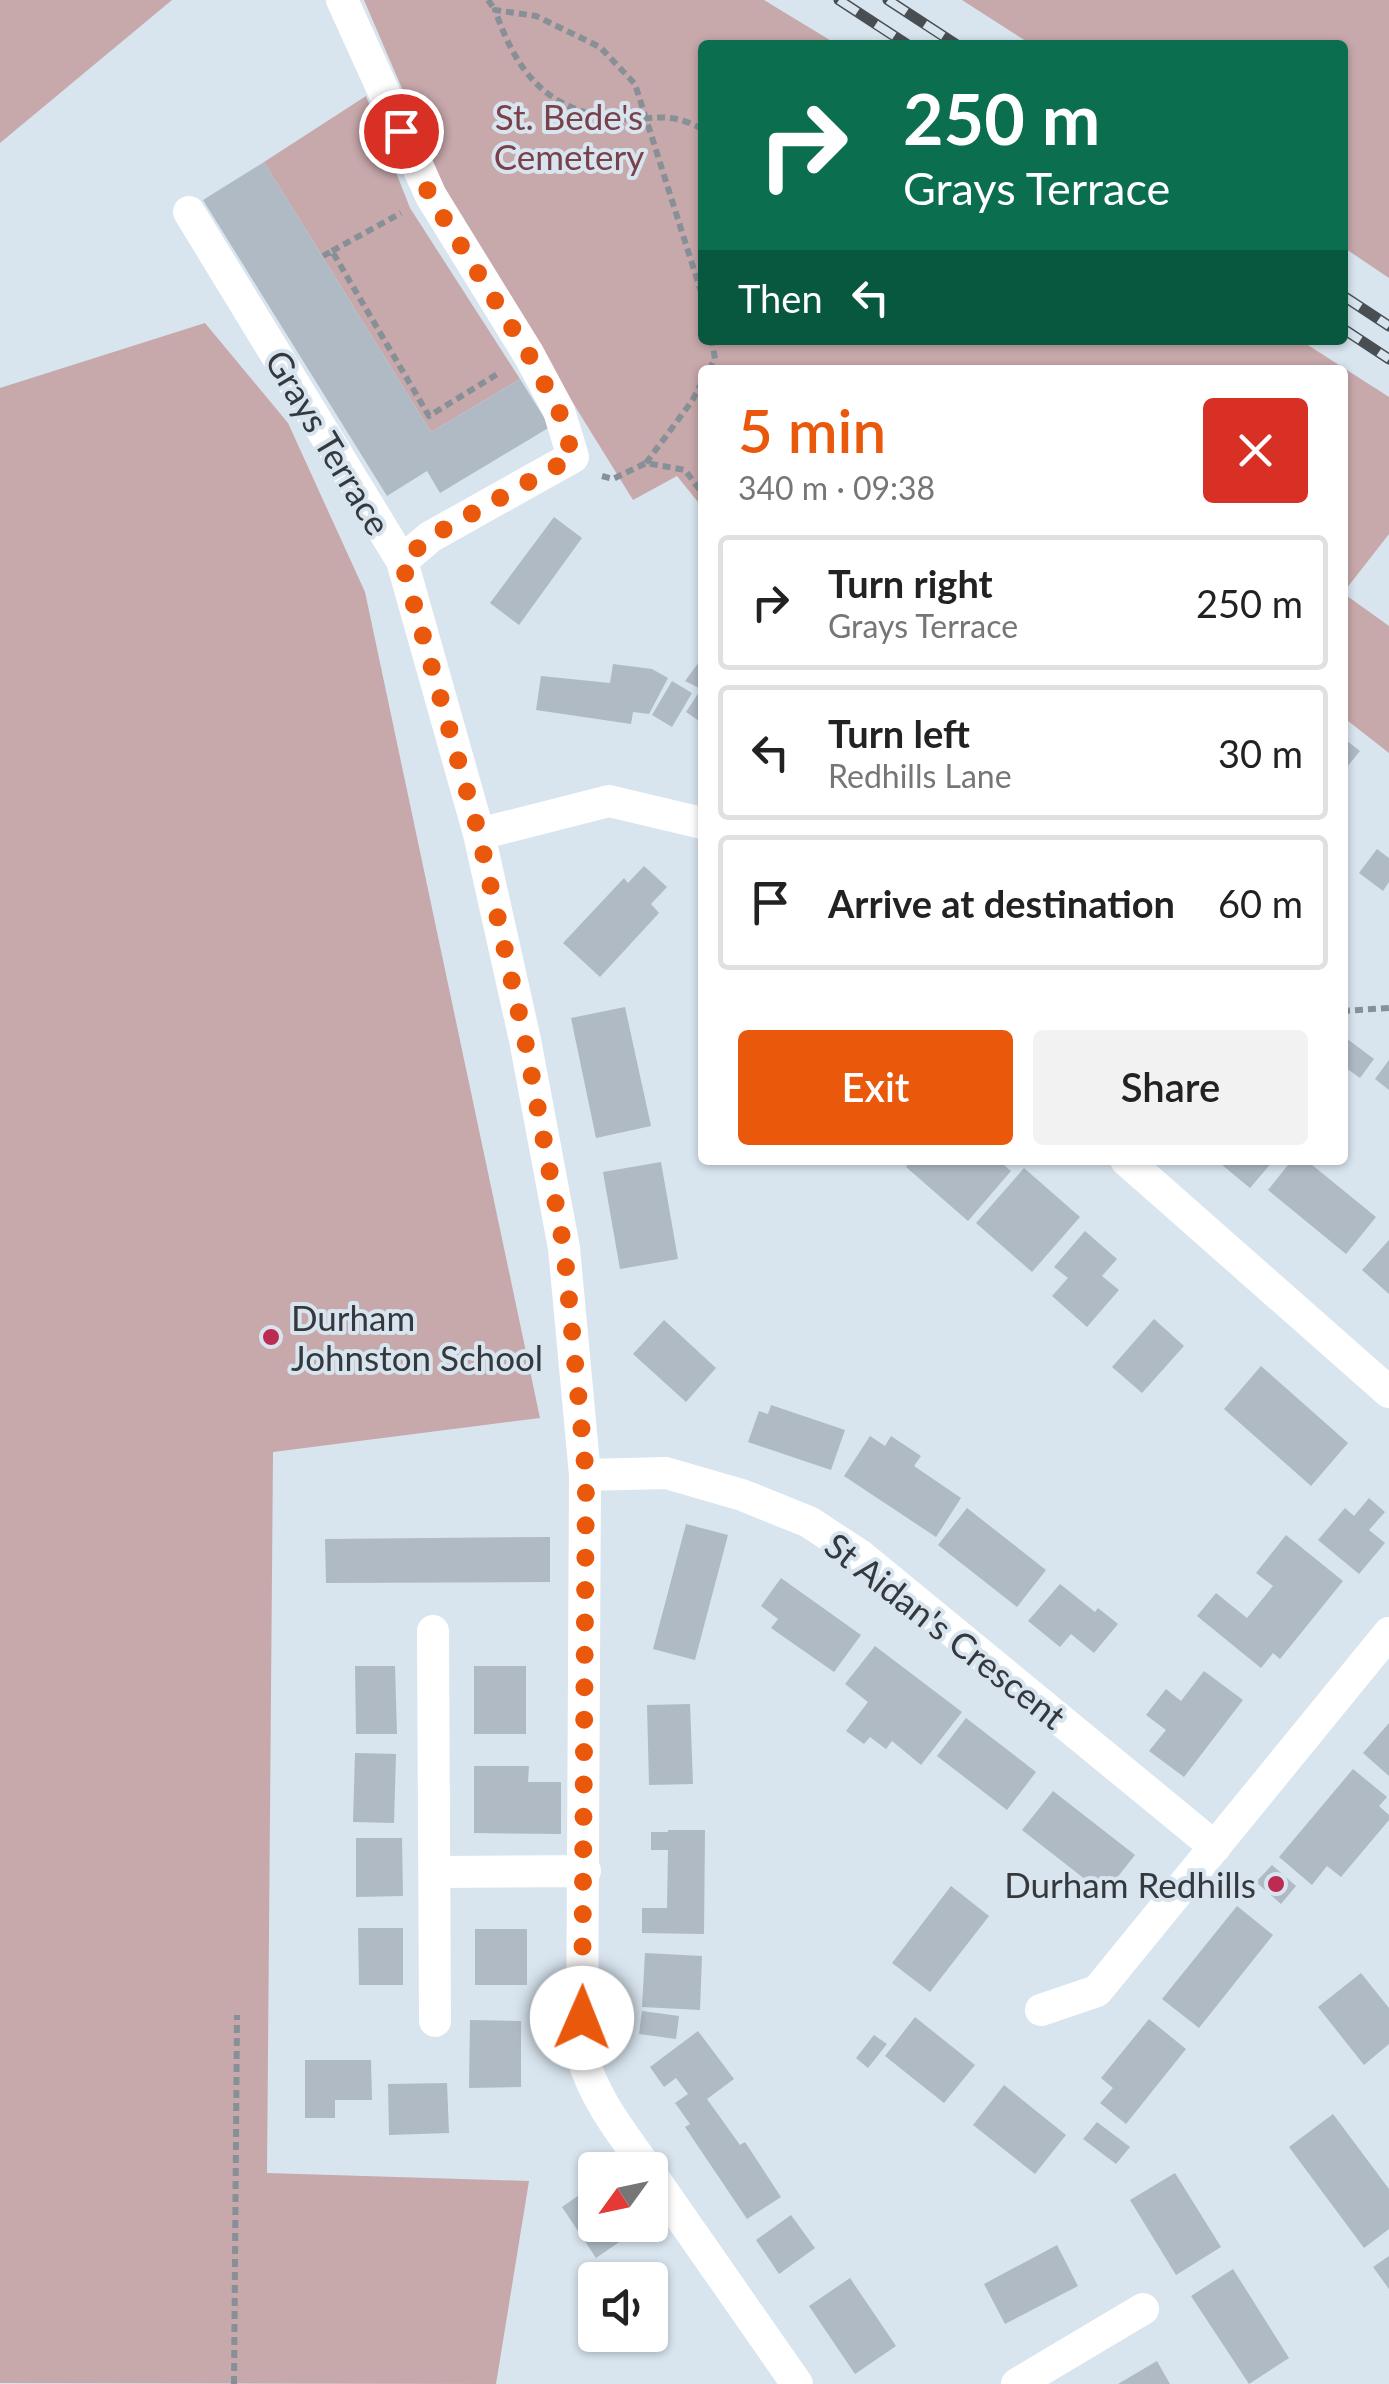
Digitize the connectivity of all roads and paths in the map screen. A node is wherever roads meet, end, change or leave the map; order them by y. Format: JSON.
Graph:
{"nodes":[{"id":1,"x":342,"y":0,"type":"edge"},
{"id":2,"x":488,"y":0,"type":"edge"},
{"id":3,"x":495,"y":10,"type":"junction"},
{"id":4,"x":644,"y":117,"type":"junction"},
{"id":5,"x":698,"y":127,"type":"edge"},
{"id":6,"x":410,"y":208,"type":"dead end"},
{"id":7,"x":189,"y":212,"type":"dead end"},
{"id":8,"x":332,"y":251,"type":"junction"},
{"id":9,"x":323,"y":256,"type":"dead end"},
{"id":10,"x":698,"y":283,"type":"edge"},
{"id":11,"x":512,"y":365,"type":"dead end"},
{"id":12,"x":698,"y":390,"type":"edge"},
{"id":13,"x":573,"y":457,"type":"junction"},
{"id":14,"x":646,"y":463,"type":"junction"},
{"id":15,"x":698,"y":488,"type":"edge"},
{"id":16,"x":402,"y":562,"type":"junction"},
{"id":17,"x":698,"y":822,"type":"edge"},
{"id":18,"x":479,"y":834,"type":"junction"},
{"id":19,"x":1389,"y":1008,"type":"edge"},
{"id":20,"x":1348,"y":1011,"type":"edge"},
{"id":21,"x":1132,"y":1165,"type":"edge"},
{"id":22,"x":1389,"y":1392,"type":"edge"},
{"id":23,"x":586,"y":1475,"type":"junction"},
{"id":24,"x":434,"y":1631,"type":"dead end"},
{"id":25,"x":1389,"y":1634,"type":"edge"},
{"id":26,"x":1215,"y":1847,"type":"junction"},
{"id":27,"x":435,"y":1872,"type":"junction"},
{"id":28,"x":585,"y":1872,"type":"junction"},
{"id":29,"x":1041,"y":2010,"type":"dead end"},
{"id":30,"x":238,"y":2015,"type":"dead end"},
{"id":31,"x":435,"y":2021,"type":"dead end"},
{"id":32,"x":635,"y":2152,"type":"edge"},
{"id":33,"x":668,"y":2199,"type":"edge"},
{"id":34,"x":1143,"y":2309,"type":"dead end"},
{"id":35,"x":234,"y":2384,"type":"edge"},
{"id":36,"x":797,"y":2384,"type":"edge"},
{"id":37,"x":1016,"y":2384,"type":"edge"}],
"edges":[{"from":1,"to":13,"type":"street"},
{"from":2,"to":3,"type":"path"},
{"from":3,"to":4,"type":"path"},
{"from":3,"to":4,"type":"path"},
{"from":4,"to":5,"type":"path"},
{"from":4,"to":10,"type":"path"},
{"from":6,"to":8,"type":"path"},
{"from":7,"to":16,"type":"street","name":"Grays Terrace"},
{"from":8,"to":9,"type":"path"},
{"from":8,"to":11,"type":"path"},
{"from":12,"to":14,"type":"path"},
{"from":13,"to":14,"type":"path"},
{"from":13,"to":16,"type":"street","name":"Grays Terrace"},
{"from":14,"to":15,"type":"path"},
{"from":16,"to":18,"type":"street"},
{"from":17,"to":18,"type":"street"},
{"from":18,"to":23,"type":"street"},
{"from":19,"to":20,"type":"path"},
{"from":21,"to":22,"type":"street"},
{"from":23,"to":26,"type":"street","name":"St Aidan's Crescent"},
{"from":23,"to":28,"type":"street"},
{"from":24,"to":27,"type":"street"},
{"from":25,"to":26,"type":"street"},
{"from":26,"to":29,"type":"street"},
{"from":27,"to":28,"type":"street"},
{"from":27,"to":31,"type":"street"},
{"from":28,"to":32,"type":"street"},
{"from":30,"to":35,"type":"path"},
{"from":33,"to":36,"type":"street"},
{"from":34,"to":37,"type":"street"}]}
